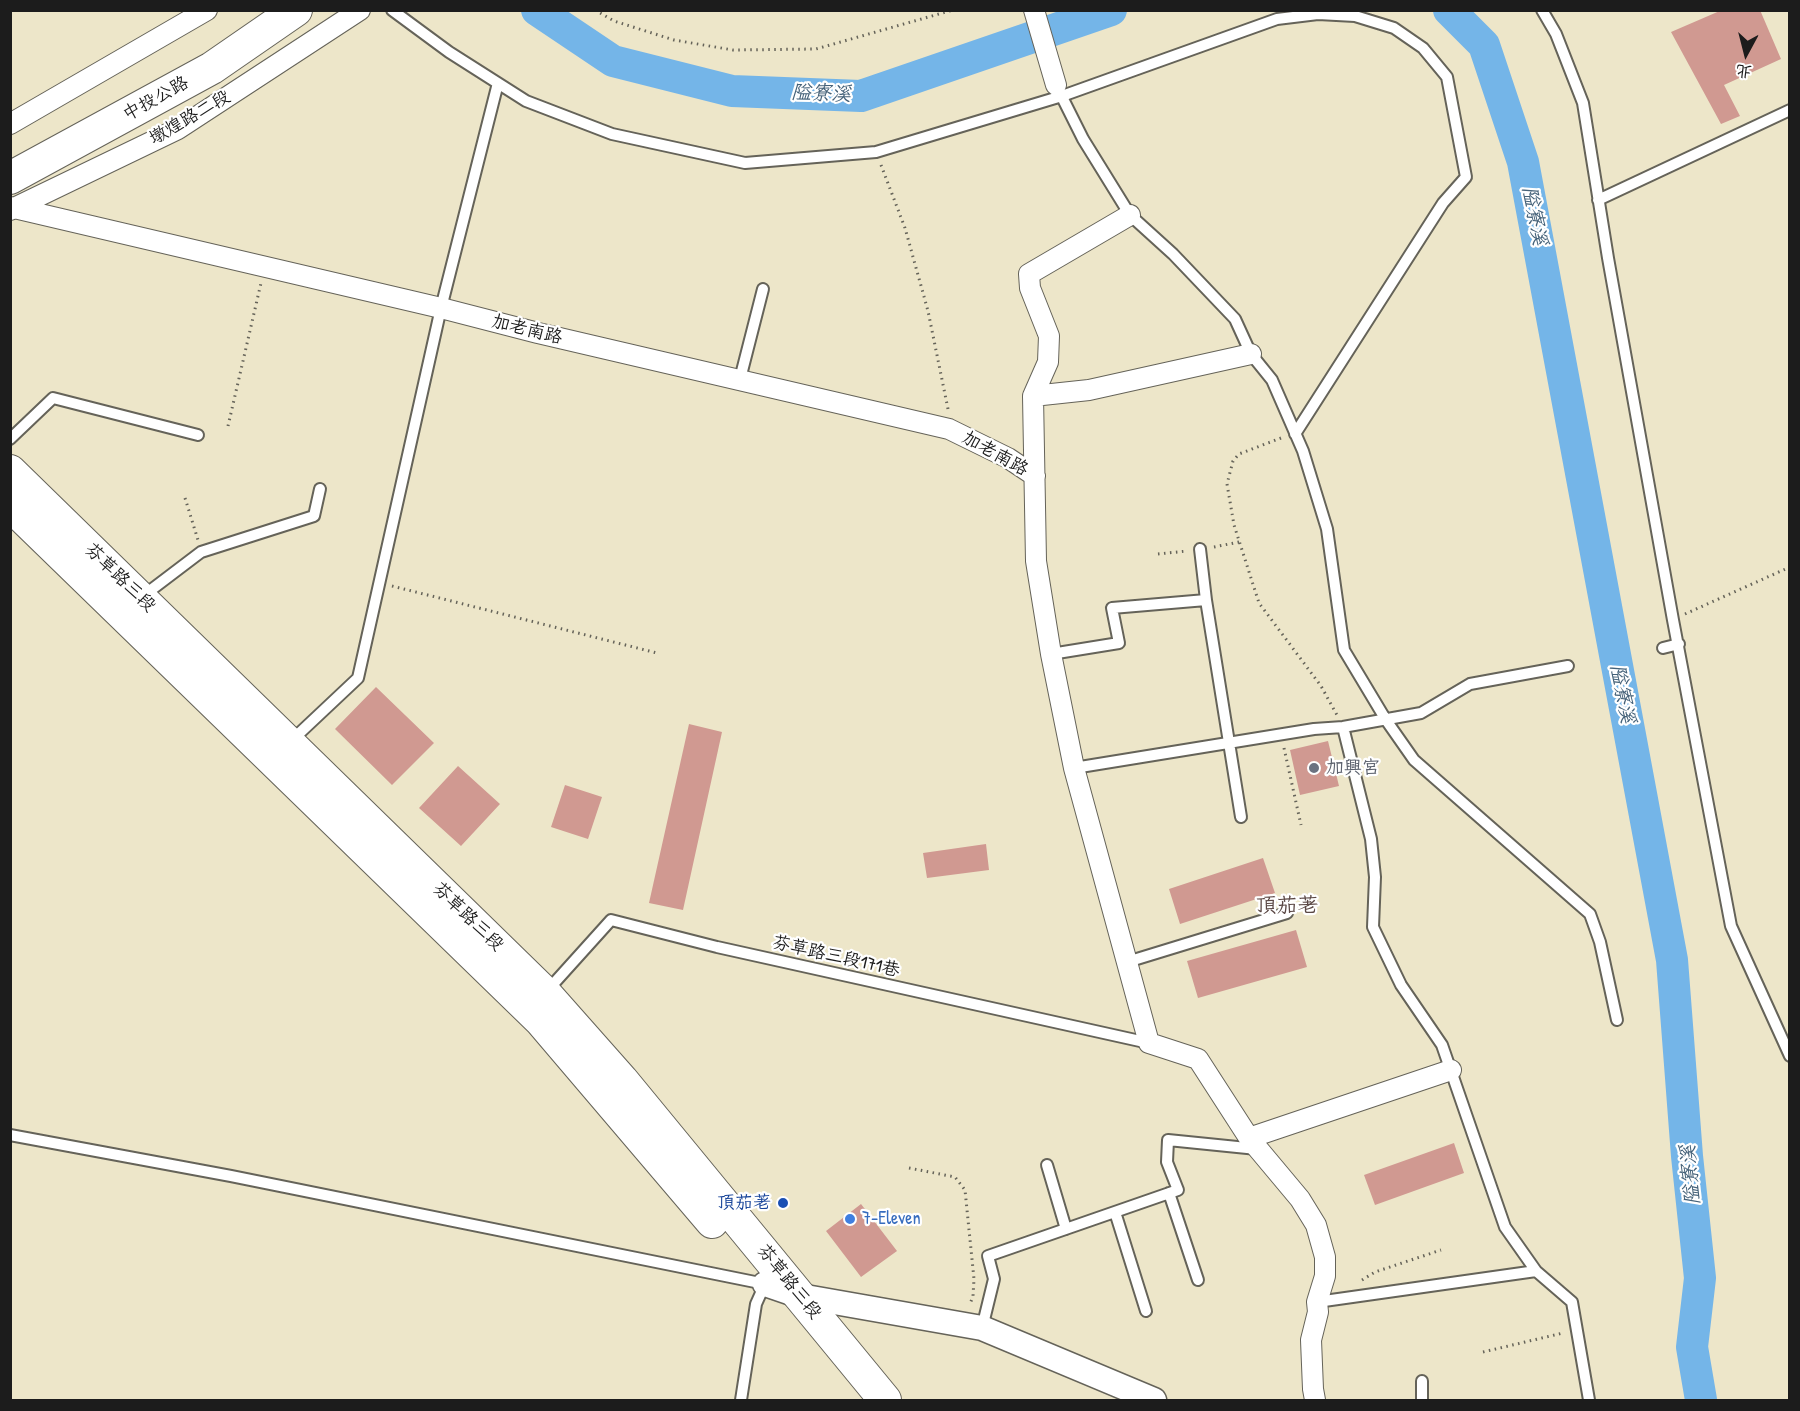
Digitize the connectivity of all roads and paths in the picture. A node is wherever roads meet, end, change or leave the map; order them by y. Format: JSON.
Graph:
{"nodes":[{"id":1,"x":207,"y":10,"type":"edge"},
{"id":2,"x":260,"y":10,"type":"edge"},
{"id":3,"x":296,"y":10,"type":"edge"},
{"id":4,"x":360,"y":10,"type":"edge"},
{"id":5,"x":392,"y":10,"type":"edge"},
{"id":6,"x":595,"y":10,"type":"edge"},
{"id":7,"x":953,"y":10,"type":"edge"},
{"id":8,"x":1034,"y":10,"type":"edge"},
{"id":9,"x":1542,"y":10,"type":"edge"},
{"id":10,"x":498,"y":83,"type":"junction"},
{"id":11,"x":1059,"y":90,"type":"junction"},
{"id":12,"x":1790,"y":110,"type":"edge"},
{"id":13,"x":10,"y":124,"type":"edge"},
{"id":14,"x":876,"y":152,"type":"junction"},
{"id":15,"x":10,"y":155,"type":"edge"},
{"id":16,"x":1598,"y":200,"type":"junction"},
{"id":17,"x":12,"y":201,"type":"edge"},
{"id":18,"x":1130,"y":215,"type":"junction"},
{"id":19,"x":265,"y":267,"type":"junction"},
{"id":20,"x":763,"y":289,"type":"dead end"},
{"id":21,"x":441,"y":308,"type":"junction"},
{"id":22,"x":1251,"y":354,"type":"junction"},
{"id":23,"x":740,"y":379,"type":"junction"},
{"id":24,"x":1033,"y":396,"type":"junction"},
{"id":25,"x":228,"y":426,"type":"dead end"},
{"id":26,"x":949,"y":429,"type":"junction"},
{"id":27,"x":1295,"y":434,"type":"junction"},
{"id":28,"x":198,"y":435,"type":"dead end"},
{"id":29,"x":10,"y":439,"type":"edge"},
{"id":30,"x":10,"y":471,"type":"edge"},
{"id":31,"x":1035,"y":476,"type":"junction"},
{"id":32,"x":320,"y":489,"type":"dead end"},
{"id":33,"x":185,"y":498,"type":"dead end"},
{"id":34,"x":10,"y":505,"type":"edge"},
{"id":35,"x":1200,"y":549,"type":"dead end"},
{"id":36,"x":201,"y":552,"type":"junction"},
{"id":37,"x":1790,"y":567,"type":"edge"},
{"id":38,"x":378,"y":582,"type":"junction"},
{"id":39,"x":141,"y":598,"type":"junction"},
{"id":40,"x":1206,"y":600,"type":"junction"},
{"id":41,"x":1672,"y":620,"type":"junction"},
{"id":42,"x":1678,"y":644,"type":"junction"},
{"id":43,"x":1663,"y":648,"type":"dead end"},
{"id":44,"x":657,"y":653,"type":"dead end"},
{"id":45,"x":1051,"y":654,"type":"junction"},
{"id":46,"x":1568,"y":666,"type":"dead end"},
{"id":47,"x":1386,"y":720,"type":"junction"},
{"id":48,"x":1343,"y":727,"type":"junction"},
{"id":49,"x":1281,"y":735,"type":"junction"},
{"id":50,"x":290,"y":743,"type":"junction"},
{"id":51,"x":1229,"y":743,"type":"junction"},
{"id":52,"x":1074,"y":768,"type":"junction"},
{"id":53,"x":1241,"y":817,"type":"dead end"},
{"id":54,"x":1301,"y":825,"type":"dead end"},
{"id":55,"x":1287,"y":913,"type":"dead end"},
{"id":56,"x":1127,"y":963,"type":"junction"},
{"id":57,"x":546,"y":993,"type":"junction"},
{"id":58,"x":1617,"y":1020,"type":"dead end"},
{"id":59,"x":1149,"y":1043,"type":"junction"},
{"id":60,"x":1790,"y":1056,"type":"edge"},
{"id":61,"x":1451,"y":1070,"type":"junction"},
{"id":62,"x":10,"y":1135,"type":"edge"},
{"id":63,"x":1255,"y":1144,"type":"junction"},
{"id":64,"x":1047,"y":1166,"type":"dead end"},
{"id":65,"x":909,"y":1168,"type":"dead end"},
{"id":66,"x":1169,"y":1193,"type":"junction"},
{"id":67,"x":1115,"y":1212,"type":"junction"},
{"id":68,"x":1066,"y":1228,"type":"junction"},
{"id":69,"x":1441,"y":1250,"type":"dead end"},
{"id":70,"x":1536,"y":1271,"type":"junction"},
{"id":71,"x":1198,"y":1280,"type":"dead end"},
{"id":72,"x":1360,"y":1281,"type":"dead end"},
{"id":73,"x":765,"y":1284,"type":"junction"},
{"id":74,"x":800,"y":1296,"type":"junction"},
{"id":75,"x":1317,"y":1302,"type":"junction"},
{"id":76,"x":1146,"y":1311,"type":"dead end"},
{"id":77,"x":973,"y":1325,"type":"junction"},
{"id":78,"x":1577,"y":1329,"type":"junction"},
{"id":79,"x":1483,"y":1352,"type":"dead end"},
{"id":80,"x":1422,"y":1381,"type":"dead end"},
{"id":81,"x":741,"y":1401,"type":"edge"},
{"id":82,"x":857,"y":1401,"type":"edge"},
{"id":83,"x":885,"y":1401,"type":"edge"},
{"id":84,"x":1154,"y":1401,"type":"edge"},
{"id":85,"x":1315,"y":1401,"type":"edge"},
{"id":86,"x":1422,"y":1401,"type":"edge"},
{"id":87,"x":1589,"y":1401,"type":"edge"}],
"edges":[{"from":1,"to":13,"type":"street"},
{"from":2,"to":15,"type":"main road","name":"中投公路"},
{"from":3,"to":17,"type":"main road","name":"中投公路"},
{"from":4,"to":17,"type":"street","name":"墩煌路二段"},
{"from":5,"to":10,"type":"lane"},
{"from":6,"to":7,"type":"path"},
{"from":8,"to":11,"type":"street"},
{"from":9,"to":16,"type":"lane"},
{"from":10,"to":14,"type":"lane"},
{"from":10,"to":21,"type":"lane"},
{"from":11,"to":14,"type":"lane"},
{"from":11,"to":18,"type":"lane"},
{"from":11,"to":27,"type":"lane"},
{"from":12,"to":16,"type":"lane"},
{"from":14,"to":26,"type":"path"},
{"from":16,"to":41,"type":"lane"},
{"from":17,"to":19,"type":"street","name":"加老南路"},
{"from":18,"to":22,"type":"lane"},
{"from":18,"to":24,"type":"street"},
{"from":19,"to":21,"type":"street","name":"加老南路"},
{"from":19,"to":25,"type":"path"},
{"from":20,"to":23,"type":"lane"},
{"from":21,"to":23,"type":"street","name":"加老南路"},
{"from":21,"to":38,"type":"lane"},
{"from":22,"to":24,"type":"street"},
{"from":22,"to":27,"type":"lane"},
{"from":23,"to":26,"type":"street","name":"加老南路"},
{"from":24,"to":31,"type":"street"},
{"from":26,"to":31,"type":"street","name":"加老南路"},
{"from":27,"to":47,"type":"lane"},
{"from":27,"to":48,"type":"path"},
{"from":28,"to":29,"type":"lane"},
{"from":30,"to":39,"type":"main road","name":"芬草路三段"},
{"from":31,"to":45,"type":"street"},
{"from":32,"to":36,"type":"lane"},
{"from":33,"to":36,"type":"path"},
{"from":34,"to":73,"type":"main road","name":"芬草路三段"},
{"from":35,"to":40,"type":"lane"},
{"from":36,"to":39,"type":"lane"},
{"from":37,"to":41,"type":"path"},
{"from":38,"to":44,"type":"path"},
{"from":38,"to":50,"type":"lane"},
{"from":39,"to":50,"type":"main road","name":"芬草路三段"},
{"from":40,"to":45,"type":"lane"},
{"from":40,"to":51,"type":"lane"},
{"from":41,"to":42,"type":"lane"},
{"from":42,"to":43,"type":"lane"},
{"from":42,"to":60,"type":"lane"},
{"from":45,"to":52,"type":"street"},
{"from":46,"to":47,"type":"lane"},
{"from":47,"to":48,"type":"lane"},
{"from":47,"to":58,"type":"lane"},
{"from":48,"to":49,"type":"lane"},
{"from":48,"to":61,"type":"lane"},
{"from":49,"to":51,"type":"lane"},
{"from":49,"to":54,"type":"path"},
{"from":50,"to":57,"type":"main road","name":"芬草路三段"},
{"from":51,"to":52,"type":"lane"},
{"from":51,"to":53,"type":"lane"},
{"from":52,"to":56,"type":"street"},
{"from":55,"to":56,"type":"lane"},
{"from":56,"to":59,"type":"street"},
{"from":57,"to":59,"type":"lane","name":"芬草路三段171巷"},
{"from":57,"to":74,"type":"main road","name":"芬草路三段"},
{"from":59,"to":63,"type":"street"},
{"from":61,"to":63,"type":"street"},
{"from":61,"to":70,"type":"lane"},
{"from":62,"to":73,"type":"lane"},
{"from":63,"to":66,"type":"lane"},
{"from":63,"to":75,"type":"street"},
{"from":64,"to":68,"type":"lane"},
{"from":65,"to":77,"type":"path"},
{"from":66,"to":67,"type":"lane"},
{"from":66,"to":71,"type":"lane"},
{"from":67,"to":68,"type":"lane"},
{"from":67,"to":76,"type":"lane"},
{"from":68,"to":77,"type":"lane"},
{"from":69,"to":72,"type":"path"},
{"from":70,"to":75,"type":"lane"},
{"from":70,"to":78,"type":"lane"},
{"from":73,"to":74,"type":"street"},
{"from":73,"to":81,"type":"lane"},
{"from":73,"to":82,"type":"main road","name":"芬草路三段"},
{"from":74,"to":77,"type":"street"},
{"from":74,"to":83,"type":"main road","name":"芬草路三段"},
{"from":75,"to":85,"type":"street"},
{"from":77,"to":84,"type":"street"},
{"from":78,"to":79,"type":"path"},
{"from":78,"to":87,"type":"lane"},
{"from":80,"to":86,"type":"lane"}]}
